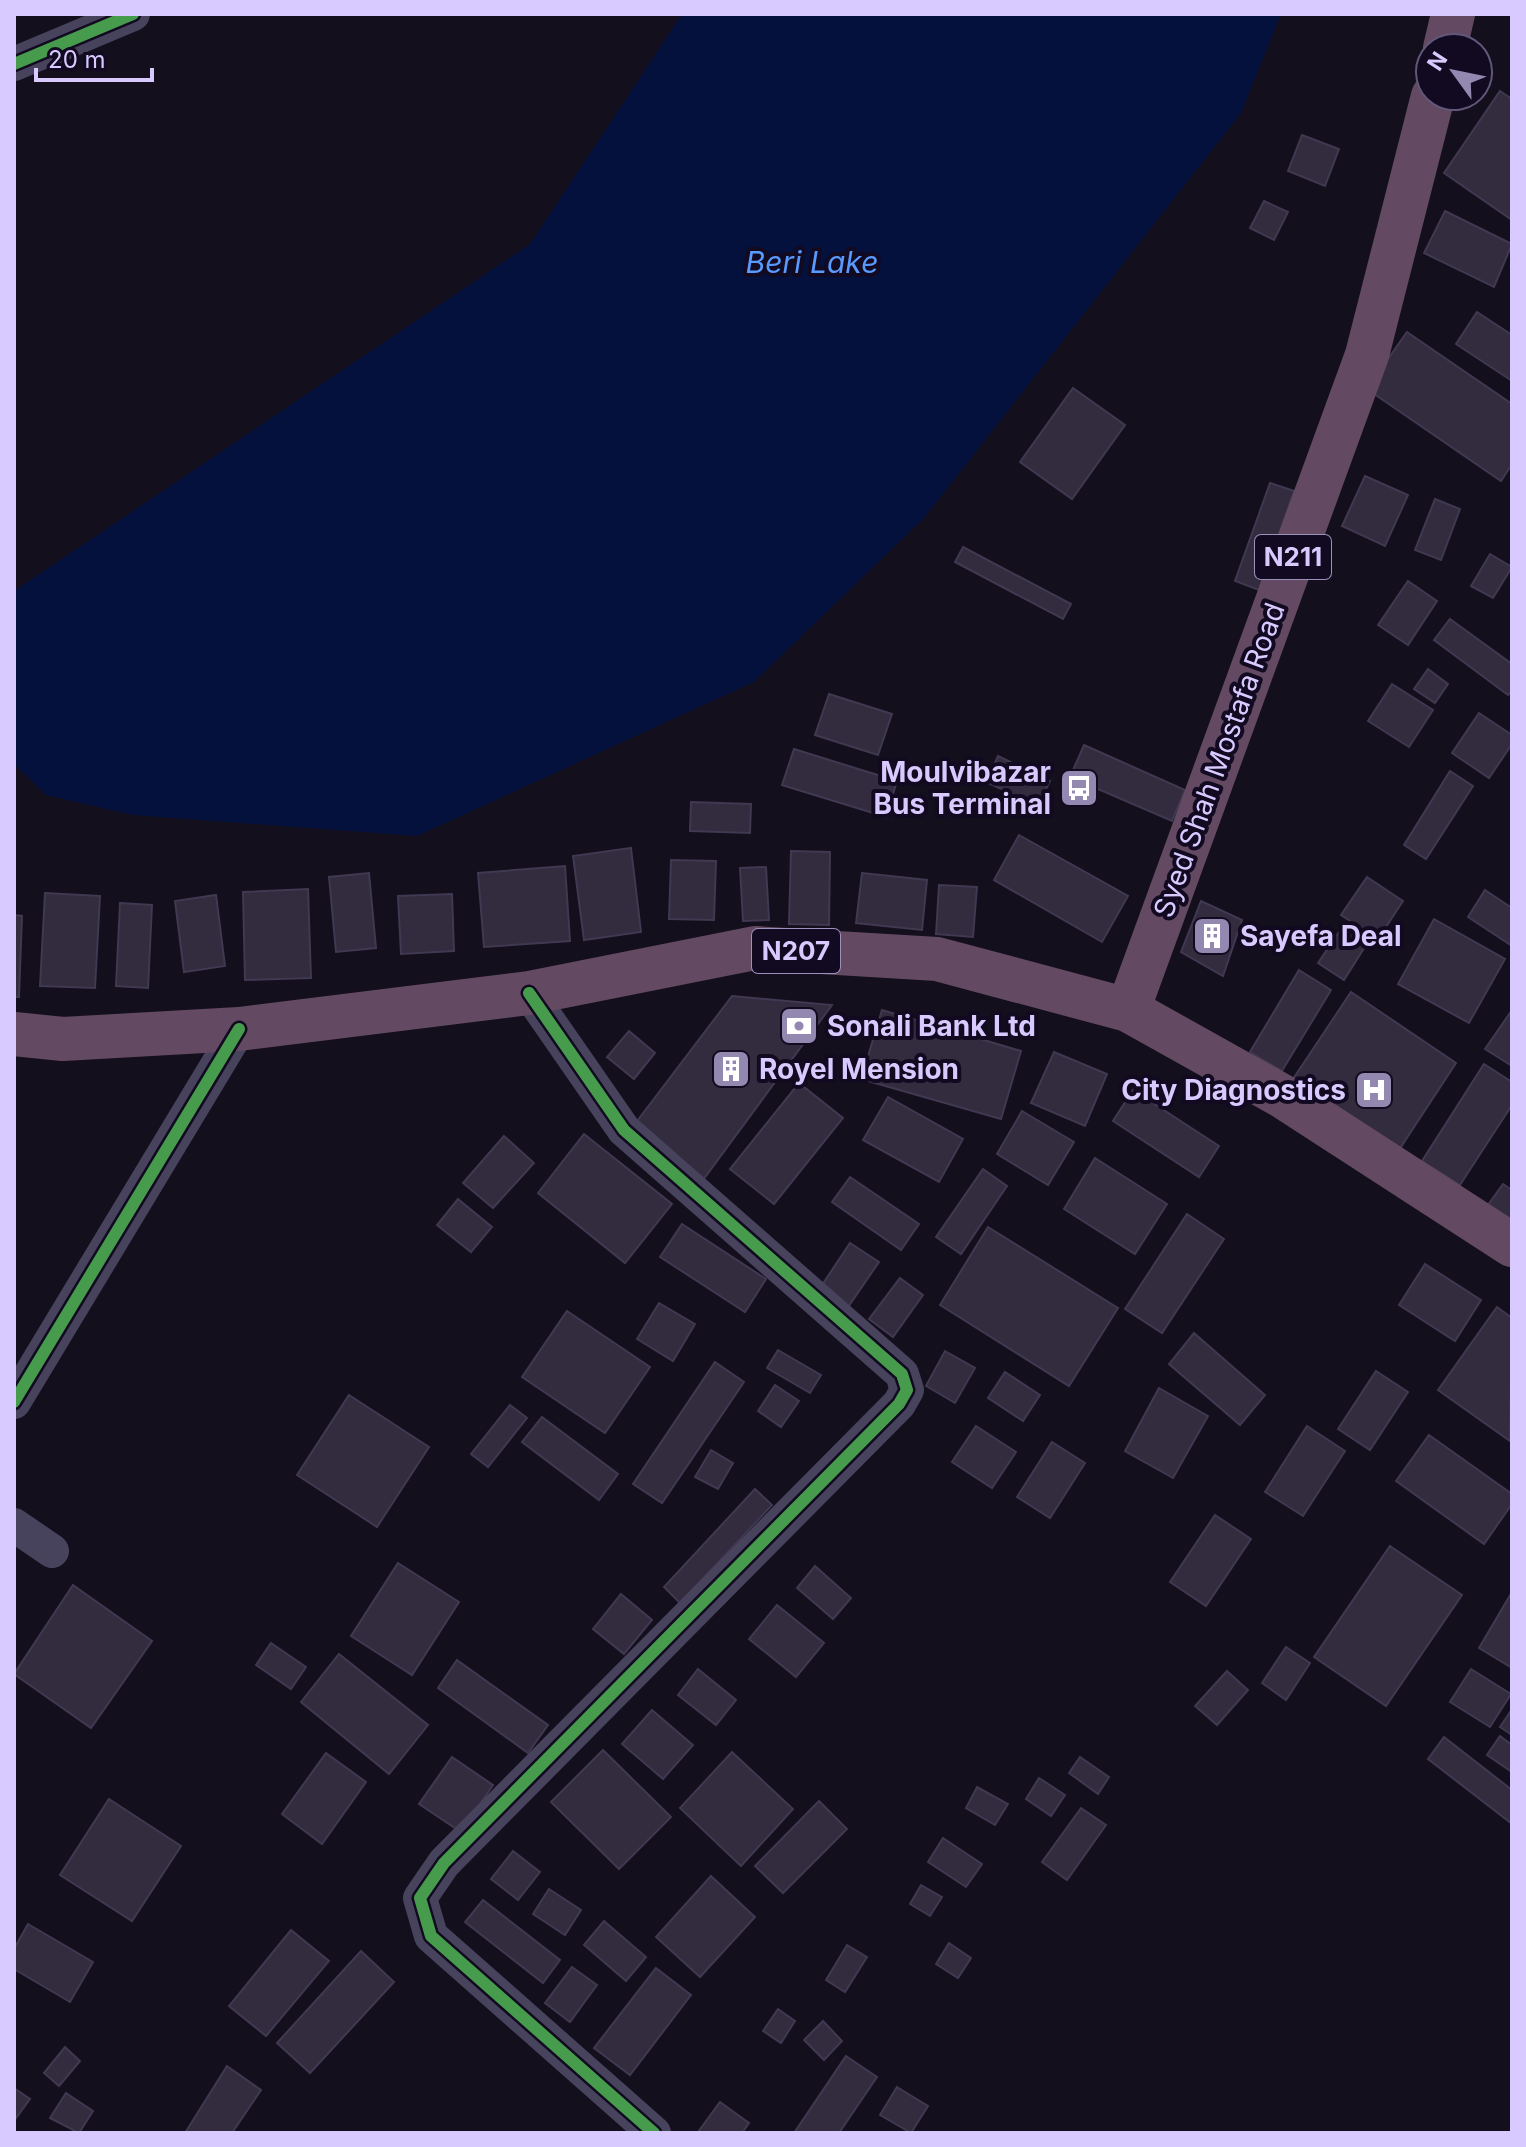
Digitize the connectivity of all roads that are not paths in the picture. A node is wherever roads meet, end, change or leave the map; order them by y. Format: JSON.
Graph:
{"nodes":[{"id":1,"x":133,"y":14,"type":"edge"},
{"id":2,"x":14,"y":64,"type":"edge"},
{"id":3,"x":1429,"y":112,"type":"edge"},
{"id":4,"x":529,"y":993,"type":"junction"},
{"id":5,"x":1128,"y":1010,"type":"junction"},
{"id":6,"x":239,"y":1029,"type":"junction"},
{"id":7,"x":14,"y":1034,"type":"edge"},
{"id":8,"x":1512,"y":1245,"type":"edge"},
{"id":9,"x":14,"y":1402,"type":"edge"},
{"id":10,"x":14,"y":1525,"type":"edge"},
{"id":11,"x":52,"y":1551,"type":"dead end"},
{"id":12,"x":654,"y":2133,"type":"edge"}],
"edges":[{"from":1,"to":2,"type":"street"},
{"from":3,"to":5,"type":"highway","name":"Syed Shah Mostafa Road","number":"N211"},
{"from":4,"to":5,"type":"highway","number":"N207"},
{"from":4,"to":6,"type":"highway","number":"N207"},
{"from":4,"to":12,"type":"street"},
{"from":5,"to":8,"type":"highway","number":"N207"},
{"from":6,"to":7,"type":"highway","number":"N207"},
{"from":6,"to":9,"type":"street"},
{"from":10,"to":11,"type":"street"}]}
